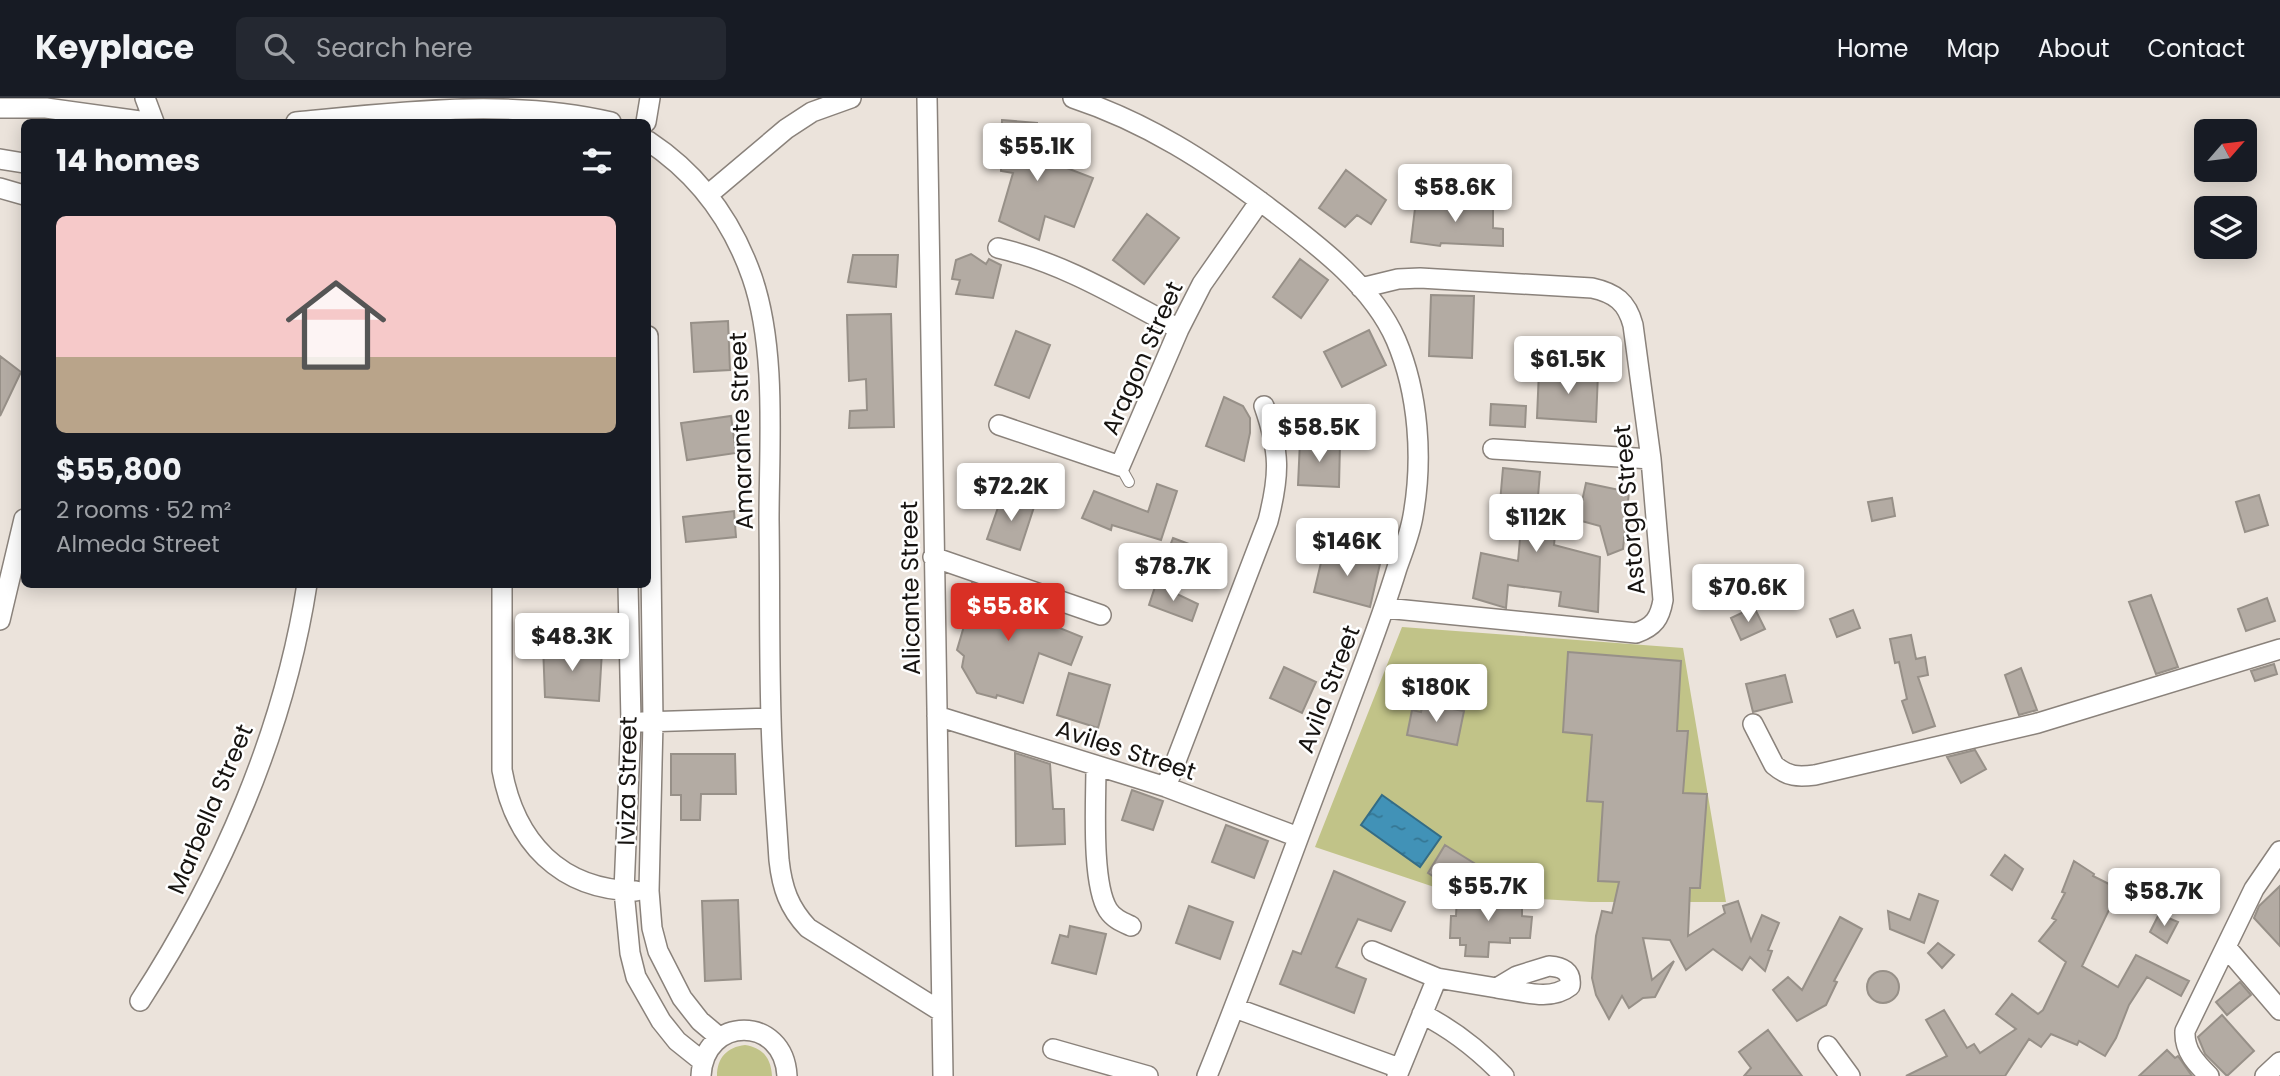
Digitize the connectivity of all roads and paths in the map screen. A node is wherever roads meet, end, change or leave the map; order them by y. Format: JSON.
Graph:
{"nodes":[{"id":1,"x":145,"y":98,"type":"edge"},
{"id":2,"x":650,"y":98,"type":"edge"},
{"id":3,"x":850,"y":98,"type":"edge"},
{"id":4,"x":927,"y":98,"type":"edge"},
{"id":5,"x":1073,"y":98,"type":"edge"},
{"id":6,"x":525,"y":101,"type":"edge"},
{"id":7,"x":812,"y":105,"type":"edge"},
{"id":8,"x":366,"y":106,"type":"edge"},
{"id":9,"x":0,"y":108,"type":"edge"},
{"id":10,"x":125,"y":119,"type":"edge"},
{"id":11,"x":153,"y":119,"type":"edge"},
{"id":12,"x":309,"y":119,"type":"edge"},
{"id":13,"x":601,"y":119,"type":"edge"},
{"id":14,"x":646,"y":119,"type":"edge"},
{"id":15,"x":651,"y":143,"type":"edge"},
{"id":16,"x":0,"y":159,"type":"edge"},
{"id":17,"x":21,"y":162,"type":"edge"},
{"id":18,"x":0,"y":188,"type":"edge"},
{"id":19,"x":21,"y":194,"type":"edge"},
{"id":20,"x":709,"y":194,"type":"junction"},
{"id":21,"x":1260,"y":201,"type":"junction"},
{"id":22,"x":998,"y":247,"type":"dead end"},
{"id":23,"x":1361,"y":288,"type":"junction"},
{"id":24,"x":1178,"y":329,"type":"junction"},
{"id":25,"x":1264,"y":406,"type":"dead end"},
{"id":26,"x":999,"y":425,"type":"dead end"},
{"id":27,"x":1493,"y":449,"type":"dead end"},
{"id":28,"x":1651,"y":459,"type":"junction"},
{"id":29,"x":21,"y":532,"type":"edge"},
{"id":30,"x":933,"y":557,"type":"junction"},
{"id":31,"x":651,"y":568,"type":"edge"},
{"id":32,"x":306,"y":588,"type":"edge"},
{"id":33,"x":502,"y":588,"type":"edge"},
{"id":34,"x":628,"y":588,"type":"edge"},
{"id":35,"x":1385,"y":608,"type":"junction"},
{"id":36,"x":1101,"y":615,"type":"dead end"},
{"id":37,"x":0,"y":620,"type":"edge"},
{"id":38,"x":2280,"y":649,"type":"edge"},
{"id":39,"x":937,"y":716,"type":"junction"},
{"id":40,"x":771,"y":718,"type":"junction"},
{"id":41,"x":631,"y":722,"type":"junction"},
{"id":42,"x":653,"y":722,"type":"junction"},
{"id":43,"x":1753,"y":724,"type":"dead end"},
{"id":44,"x":1096,"y":766,"type":"junction"},
{"id":45,"x":1166,"y":787,"type":"junction"},
{"id":46,"x":1298,"y":837,"type":"junction"},
{"id":47,"x":2280,"y":851,"type":"edge"},
{"id":48,"x":2274,"y":875,"type":"edge"},
{"id":49,"x":624,"y":891,"type":"junction"},
{"id":50,"x":649,"y":891,"type":"junction"},
{"id":51,"x":1131,"y":926,"type":"dead end"},
{"id":52,"x":2226,"y":947,"type":"junction"},
{"id":53,"x":1372,"y":951,"type":"dead end"},
{"id":54,"x":1437,"y":978,"type":"junction"},
{"id":55,"x":1497,"y":988,"type":"dead end"},
{"id":56,"x":140,"y":1001,"type":"dead end"},
{"id":57,"x":1235,"y":1008,"type":"junction"},
{"id":58,"x":2280,"y":1010,"type":"edge"},
{"id":59,"x":942,"y":1012,"type":"junction"},
{"id":60,"x":1422,"y":1014,"type":"junction"},
{"id":61,"x":719,"y":1037,"type":"junction"},
{"id":62,"x":1828,"y":1046,"type":"dead end"},
{"id":63,"x":1053,"y":1049,"type":"dead end"},
{"id":64,"x":2280,"y":1062,"type":"edge"},
{"id":65,"x":702,"y":1069,"type":"edge"},
{"id":66,"x":1398,"y":1072,"type":"edge"},
{"id":67,"x":788,"y":1076,"type":"edge"},
{"id":68,"x":943,"y":1076,"type":"edge"},
{"id":69,"x":1148,"y":1076,"type":"edge"},
{"id":70,"x":1207,"y":1076,"type":"edge"},
{"id":71,"x":1504,"y":1076,"type":"edge"},
{"id":72,"x":1850,"y":1076,"type":"edge"},
{"id":73,"x":2209,"y":1076,"type":"edge"},
{"id":74,"x":2265,"y":1076,"type":"edge"}],
"edges":[{"from":1,"to":11,"type":"street"},
{"from":2,"to":14,"type":"street"},
{"from":3,"to":7,"type":"street"},
{"from":4,"to":30,"type":"street","name":"Alicante Street"},
{"from":5,"to":21,"type":"street","name":"Avila Street"},
{"from":6,"to":8,"type":"street"},
{"from":6,"to":13,"type":"street"},
{"from":7,"to":20,"type":"street"},
{"from":8,"to":12,"type":"street"},
{"from":9,"to":10,"type":"street"},
{"from":15,"to":20,"type":"street","name":"Amarante Street"},
{"from":16,"to":17,"type":"street"},
{"from":18,"to":19,"type":"street"},
{"from":20,"to":40,"type":"street","name":"Amarante Street"},
{"from":21,"to":23,"type":"street","name":"Avila Street"},
{"from":21,"to":24,"type":"street","name":"Aragon Street"},
{"from":22,"to":24,"type":"street"},
{"from":23,"to":28,"type":"street","name":"Astorga Street"},
{"from":23,"to":35,"type":"street","name":"Avila Street"},
{"from":24,"to":26,"type":"street","name":"Aragon Street"},
{"from":25,"to":45,"type":"street"},
{"from":27,"to":28,"type":"street"},
{"from":28,"to":35,"type":"street","name":"Astorga Street"},
{"from":29,"to":37,"type":"street"},
{"from":30,"to":36,"type":"street"},
{"from":30,"to":39,"type":"street","name":"Alicante Street"},
{"from":31,"to":42,"type":"street","name":"Iviza Street"},
{"from":32,"to":56,"type":"street","name":"Marbella Street"},
{"from":33,"to":49,"type":"street"},
{"from":34,"to":41,"type":"street","name":"Iviza Street"},
{"from":35,"to":46,"type":"street","name":"Avila Street"},
{"from":38,"to":43,"type":"street"},
{"from":39,"to":44,"type":"street","name":"Aviles Street"},
{"from":39,"to":59,"type":"street","name":"Alicante Street"},
{"from":40,"to":42,"type":"street"},
{"from":40,"to":59,"type":"street","name":"Amarante Street"},
{"from":41,"to":42,"type":"street"},
{"from":41,"to":49,"type":"street","name":"Iviza Street"},
{"from":42,"to":50,"type":"street","name":"Iviza Street"},
{"from":44,"to":45,"type":"street","name":"Aviles Street"},
{"from":44,"to":51,"type":"street"},
{"from":45,"to":46,"type":"street","name":"Aviles Street"},
{"from":46,"to":57,"type":"street","name":"Avila Street"},
{"from":47,"to":48,"type":"street"},
{"from":48,"to":52,"type":"street"},
{"from":49,"to":50,"type":"street"},
{"from":49,"to":65,"type":"street","name":"Iviza Street"},
{"from":50,"to":61,"type":"street","name":"Iviza Street"},
{"from":52,"to":58,"type":"street"},
{"from":52,"to":73,"type":"street"},
{"from":53,"to":54,"type":"street"},
{"from":54,"to":55,"type":"street"},
{"from":54,"to":60,"type":"street"},
{"from":57,"to":66,"type":"street"},
{"from":57,"to":70,"type":"street","name":"Avila Street"},
{"from":59,"to":68,"type":"street","name":"Alicante Street"},
{"from":60,"to":66,"type":"street"},
{"from":60,"to":71,"type":"street"},
{"from":61,"to":65,"type":"street"},
{"from":61,"to":67,"type":"street"},
{"from":62,"to":72,"type":"street"},
{"from":63,"to":69,"type":"street"},
{"from":64,"to":74,"type":"street"}]}
